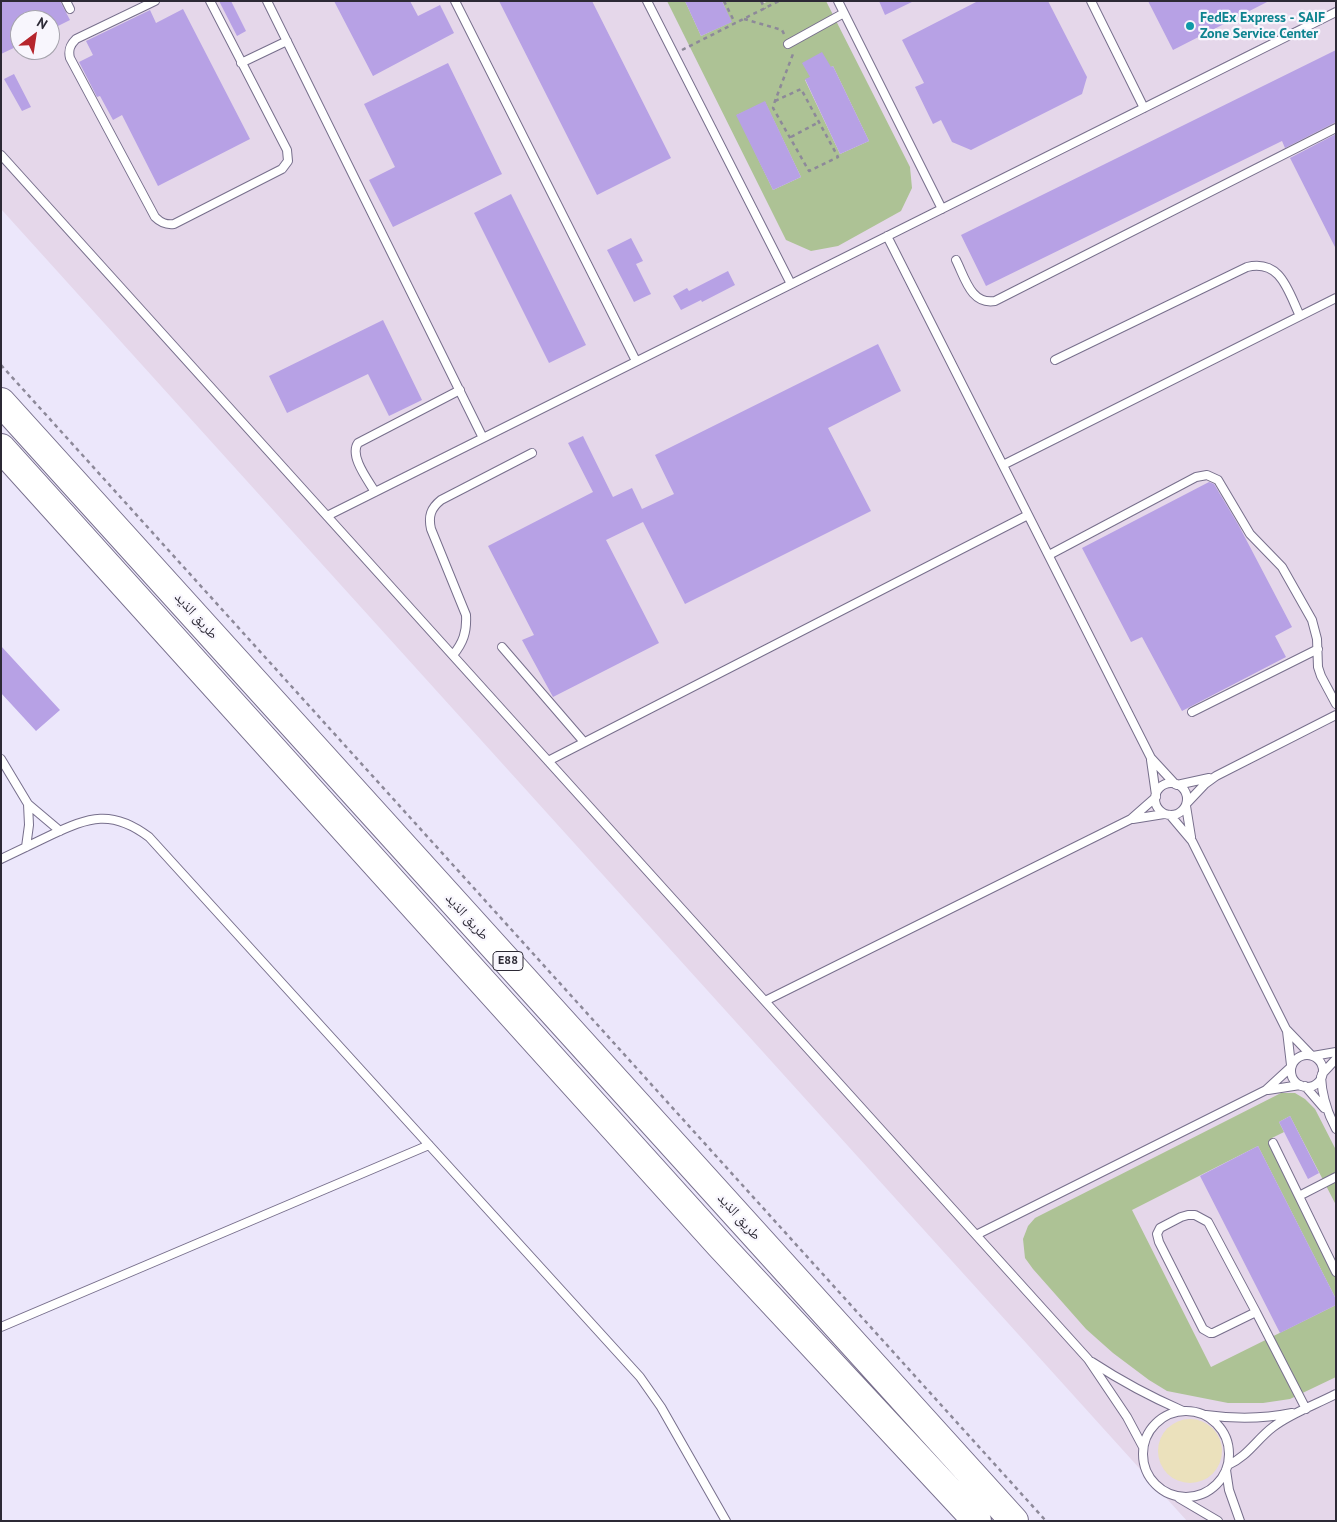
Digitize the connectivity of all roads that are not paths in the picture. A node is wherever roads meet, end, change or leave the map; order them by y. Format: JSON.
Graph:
{"nodes":[{"id":1,"x":66,"y":1,"type":"edge"},
{"id":2,"x":155,"y":1,"type":"edge"},
{"id":3,"x":210,"y":1,"type":"edge"},
{"id":4,"x":267,"y":1,"type":"edge"},
{"id":5,"x":455,"y":1,"type":"edge"},
{"id":6,"x":647,"y":1,"type":"edge"},
{"id":7,"x":838,"y":1,"type":"edge"},
{"id":8,"x":1091,"y":1,"type":"edge"},
{"id":9,"x":70,"y":9,"type":"dead end"},
{"id":10,"x":1336,"y":12,"type":"edge"},
{"id":11,"x":844,"y":13,"type":"junction"},
{"id":12,"x":287,"y":41,"type":"junction"},
{"id":13,"x":788,"y":44,"type":"road end"},
{"id":14,"x":241,"y":63,"type":"junction"},
{"id":15,"x":1144,"y":108,"type":"junction"},
{"id":16,"x":1336,"y":128,"type":"edge"},
{"id":17,"x":1,"y":154,"type":"edge"},
{"id":18,"x":942,"y":209,"type":"junction"},
{"id":19,"x":887,"y":236,"type":"junction"},
{"id":20,"x":956,"y":260,"type":"dead end"},
{"id":21,"x":791,"y":284,"type":"junction"},
{"id":22,"x":1336,"y":298,"type":"edge"},
{"id":23,"x":1300,"y":316,"type":"junction"},
{"id":24,"x":1055,"y":360,"type":"dead end"},
{"id":25,"x":636,"y":361,"type":"junction"},
{"id":26,"x":460,"y":390,"type":"junction"},
{"id":27,"x":1,"y":402,"type":"edge"},
{"id":28,"x":484,"y":438,"type":"junction"},
{"id":29,"x":1,"y":448,"type":"edge"},
{"id":30,"x":532,"y":453,"type":"dead end"},
{"id":31,"x":1003,"y":465,"type":"junction"},
{"id":32,"x":375,"y":492,"type":"junction"},
{"id":33,"x":327,"y":516,"type":"junction"},
{"id":34,"x":1028,"y":516,"type":"junction"},
{"id":35,"x":1049,"y":555,"type":"junction"},
{"id":36,"x":502,"y":647,"type":"dead end"},
{"id":37,"x":1318,"y":649,"type":"junction"},
{"id":38,"x":453,"y":655,"type":"junction"},
{"id":39,"x":1336,"y":704,"type":"edge"},
{"id":40,"x":1192,"y":712,"type":"dead end"},
{"id":41,"x":1336,"y":715,"type":"edge"},
{"id":42,"x":584,"y":742,"type":"junction"},
{"id":43,"x":1151,"y":758,"type":"junction"},
{"id":44,"x":1,"y":759,"type":"edge"},
{"id":45,"x":548,"y":761,"type":"junction"},
{"id":46,"x":1216,"y":776,"type":"junction"},
{"id":47,"x":1176,"y":784,"type":"junction"},
{"id":48,"x":1156,"y":796,"type":"junction"},
{"id":49,"x":28,"y":804,"type":"junction"},
{"id":50,"x":1186,"y":804,"type":"junction"},
{"id":51,"x":1167,"y":815,"type":"junction"},
{"id":52,"x":1131,"y":819,"type":"junction"},
{"id":53,"x":60,"y":831,"type":"junction"},
{"id":54,"x":1192,"y":841,"type":"junction"},
{"id":55,"x":26,"y":847,"type":"junction"},
{"id":56,"x":1,"y":859,"type":"edge"},
{"id":57,"x":765,"y":1001,"type":"junction"},
{"id":58,"x":1286,"y":1029,"type":"junction"},
{"id":59,"x":1336,"y":1052,"type":"edge"},
{"id":60,"x":1312,"y":1056,"type":"junction"},
{"id":61,"x":1336,"y":1059,"type":"edge"},
{"id":62,"x":1291,"y":1066,"type":"junction"},
{"id":63,"x":1322,"y":1076,"type":"junction"},
{"id":64,"x":1302,"y":1086,"type":"junction"},
{"id":65,"x":1266,"y":1090,"type":"junction"},
{"id":66,"x":1327,"y":1112,"type":"junction"},
{"id":67,"x":1336,"y":1129,"type":"edge"},
{"id":68,"x":1273,"y":1143,"type":"dead end"},
{"id":69,"x":429,"y":1145,"type":"junction"},
{"id":70,"x":1336,"y":1177,"type":"edge"},
{"id":71,"x":1299,"y":1196,"type":"junction"},
{"id":72,"x":976,"y":1235,"type":"junction"},
{"id":73,"x":1336,"y":1272,"type":"edge"},
{"id":74,"x":1256,"y":1312,"type":"junction"},
{"id":75,"x":1,"y":1327,"type":"edge"},
{"id":76,"x":1088,"y":1359,"type":"junction"},
{"id":77,"x":1336,"y":1394,"type":"edge"},
{"id":78,"x":1306,"y":1409,"type":"junction"},
{"id":79,"x":1183,"y":1411,"type":"junction"},
{"id":80,"x":1204,"y":1415,"type":"junction"},
{"id":81,"x":1143,"y":1447,"type":"junction"},
{"id":82,"x":1227,"y":1468,"type":"junction"},
{"id":83,"x":1177,"y":1496,"type":"junction"},
{"id":84,"x":726,"y":1521,"type":"edge"},
{"id":85,"x":977,"y":1521,"type":"edge"},
{"id":86,"x":1014,"y":1521,"type":"edge"},
{"id":87,"x":1218,"y":1521,"type":"edge"},
{"id":88,"x":1240,"y":1521,"type":"edge"}],
"edges":[{"from":1,"to":9,"type":"lane"},
{"from":2,"to":14,"type":"lane"},
{"from":3,"to":14,"type":"lane"},
{"from":4,"to":12,"type":"lane"},
{"from":5,"to":25,"type":"lane"},
{"from":6,"to":21,"type":"lane"},
{"from":7,"to":11,"type":"lane"},
{"from":8,"to":15,"type":"lane"},
{"from":10,"to":15,"type":"lane"},
{"from":11,"to":13,"type":"lane"},
{"from":11,"to":18,"type":"lane"},
{"from":12,"to":14,"type":"lane"},
{"from":12,"to":26,"type":"lane"},
{"from":15,"to":18,"type":"lane"},
{"from":16,"to":20,"type":"lane"},
{"from":17,"to":33,"type":"lane"},
{"from":18,"to":19,"type":"lane"},
{"from":19,"to":21,"type":"lane"},
{"from":19,"to":31,"type":"lane"},
{"from":21,"to":25,"type":"lane"},
{"from":22,"to":23,"type":"lane"},
{"from":23,"to":24,"type":"lane"},
{"from":23,"to":31,"type":"lane"},
{"from":25,"to":28,"type":"lane"},
{"from":26,"to":28,"type":"lane"},
{"from":26,"to":32,"type":"lane"},
{"from":27,"to":86,"type":"highway","name":"طريق الذيد","number":"E88"},
{"from":28,"to":32,"type":"lane"},
{"from":29,"to":85,"type":"highway","number":"E88"},
{"from":30,"to":38,"type":"lane"},
{"from":31,"to":34,"type":"lane"},
{"from":32,"to":33,"type":"lane"},
{"from":33,"to":38,"type":"lane"},
{"from":34,"to":35,"type":"lane"},
{"from":34,"to":42,"type":"lane"},
{"from":35,"to":37,"type":"lane"},
{"from":35,"to":43,"type":"lane"},
{"from":36,"to":42,"type":"lane"},
{"from":37,"to":39,"type":"lane"},
{"from":37,"to":40,"type":"lane"},
{"from":38,"to":45,"type":"lane"},
{"from":41,"to":46,"type":"lane"},
{"from":42,"to":45,"type":"lane"},
{"from":43,"to":47,"type":"lane"},
{"from":43,"to":48,"type":"lane"},
{"from":44,"to":49,"type":"lane"},
{"from":45,"to":57,"type":"lane"},
{"from":46,"to":47,"type":"lane"},
{"from":46,"to":50,"type":"lane"},
{"from":47,"to":48,"type":"lane"},
{"from":47,"to":50,"type":"lane"},
{"from":48,"to":51,"type":"lane"},
{"from":48,"to":52,"type":"lane"},
{"from":49,"to":53,"type":"lane"},
{"from":49,"to":55,"type":"lane"},
{"from":50,"to":51,"type":"lane"},
{"from":50,"to":54,"type":"lane"},
{"from":51,"to":52,"type":"lane"},
{"from":51,"to":54,"type":"lane"},
{"from":52,"to":57,"type":"lane"},
{"from":53,"to":55,"type":"lane"},
{"from":53,"to":69,"type":"lane"},
{"from":54,"to":58,"type":"lane"},
{"from":55,"to":56,"type":"lane"},
{"from":57,"to":72,"type":"lane"},
{"from":58,"to":60,"type":"lane"},
{"from":58,"to":62,"type":"lane"},
{"from":59,"to":60,"type":"lane"},
{"from":60,"to":62,"type":"lane"},
{"from":60,"to":63,"type":"lane"},
{"from":61,"to":63,"type":"lane"},
{"from":62,"to":64,"type":"lane"},
{"from":62,"to":65,"type":"lane"},
{"from":63,"to":64,"type":"lane"},
{"from":63,"to":66,"type":"lane"},
{"from":64,"to":65,"type":"lane"},
{"from":64,"to":66,"type":"lane"},
{"from":65,"to":72,"type":"lane"},
{"from":66,"to":67,"type":"lane"},
{"from":68,"to":71,"type":"lane"},
{"from":69,"to":75,"type":"lane"},
{"from":69,"to":84,"type":"lane"},
{"from":70,"to":71,"type":"lane"},
{"from":71,"to":73,"type":"lane"},
{"from":72,"to":76,"type":"lane"},
{"from":74,"to":74,"type":"lane"},
{"from":74,"to":78,"type":"lane"},
{"from":76,"to":79,"type":"lane"},
{"from":76,"to":81,"type":"lane"},
{"from":77,"to":78,"type":"lane"},
{"from":78,"to":80,"type":"lane"},
{"from":78,"to":82,"type":"lane"},
{"from":79,"to":80,"type":"lane"},
{"from":79,"to":81,"type":"lane"},
{"from":80,"to":82,"type":"lane"},
{"from":81,"to":83,"type":"lane"},
{"from":82,"to":83,"type":"lane"},
{"from":82,"to":88,"type":"lane"},
{"from":83,"to":87,"type":"lane"}]}
